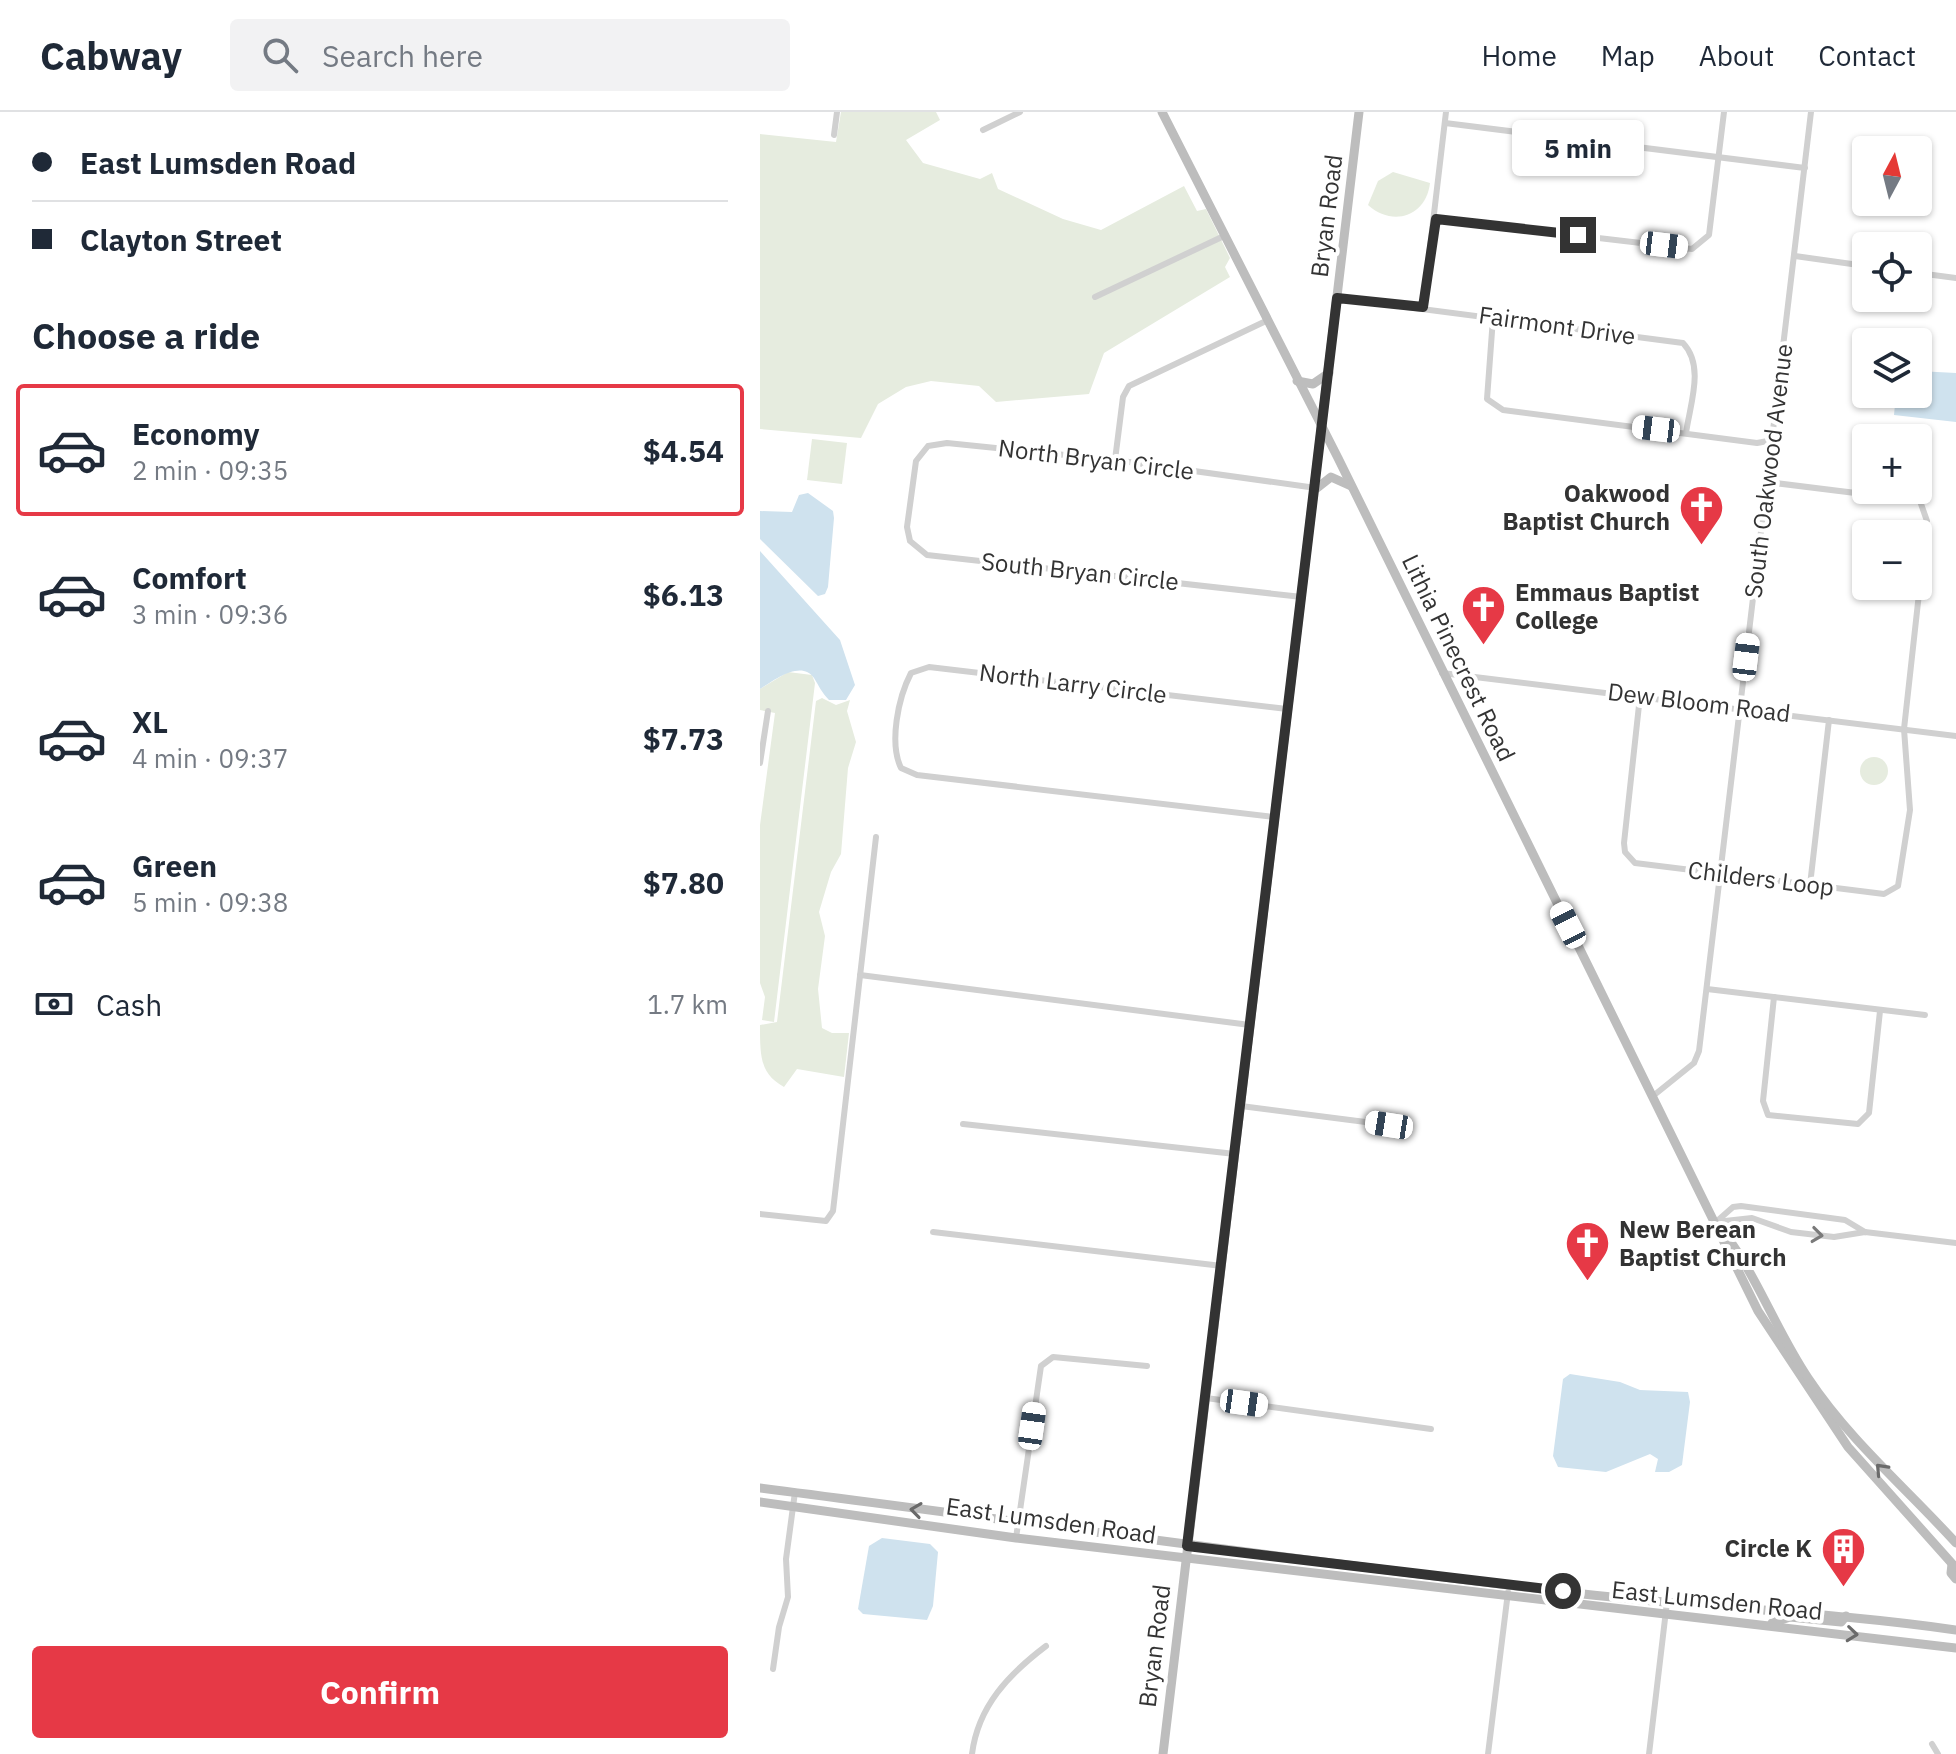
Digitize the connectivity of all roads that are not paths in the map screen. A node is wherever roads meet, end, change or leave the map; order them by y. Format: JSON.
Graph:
{"nodes":[{"id":1,"x":837,"y":112,"type":"edge"},
{"id":2,"x":1020,"y":112,"type":"edge"},
{"id":3,"x":1162,"y":112,"type":"edge"},
{"id":4,"x":1359,"y":112,"type":"edge"},
{"id":5,"x":1446,"y":112,"type":"edge"},
{"id":6,"x":1724,"y":112,"type":"edge"},
{"id":7,"x":1811,"y":112,"type":"edge"},
{"id":8,"x":1445,"y":123,"type":"junction"},
{"id":9,"x":983,"y":130,"type":"dead end"},
{"id":10,"x":834,"y":135,"type":"dead end"},
{"id":11,"x":1719,"y":158,"type":"junction"},
{"id":12,"x":1805,"y":168,"type":"junction"},
{"id":13,"x":1436,"y":219,"type":"junction"},
{"id":14,"x":1224,"y":236,"type":"junction"},
{"id":15,"x":1795,"y":256,"type":"junction"},
{"id":16,"x":1852,"y":264,"type":"edge"},
{"id":17,"x":1932,"y":275,"type":"edge"},
{"id":18,"x":1956,"y":278,"type":"edge"},
{"id":19,"x":1095,"y":297,"type":"dead end"},
{"id":20,"x":1337,"y":298,"type":"junction"},
{"id":21,"x":1423,"y":307,"type":"junction"},
{"id":22,"x":1493,"y":318,"type":"junction"},
{"id":23,"x":1266,"y":321,"type":"junction"},
{"id":24,"x":1329,"y":373,"type":"junction"},
{"id":25,"x":1296,"y":380,"type":"junction"},
{"id":26,"x":1322,"y":429,"type":"junction"},
{"id":27,"x":1686,"y":433,"type":"junction"},
{"id":28,"x":1773,"y":440,"type":"junction"},
{"id":29,"x":1115,"y":460,"type":"junction"},
{"id":30,"x":1767,"y":482,"type":"junction"},
{"id":31,"x":1315,"y":489,"type":"junction"},
{"id":32,"x":1353,"y":489,"type":"junction"},
{"id":33,"x":912,"y":494,"type":"joint"},
{"id":34,"x":1302,"y":597,"type":"junction"},
{"id":35,"x":1442,"y":673,"type":"junction"},
{"id":36,"x":1640,"y":696,"type":"junction"},
{"id":37,"x":1287,"y":709,"type":"junction"},
{"id":38,"x":1740,"y":709,"type":"junction"},
{"id":39,"x":768,"y":711,"type":"dead end"},
{"id":40,"x":1829,"y":720,"type":"junction"},
{"id":41,"x":1904,"y":729,"type":"junction"},
{"id":42,"x":1956,"y":736,"type":"edge"},
{"id":43,"x":760,"y":763,"type":"edge"},
{"id":44,"x":1274,"y":817,"type":"junction"},
{"id":45,"x":876,"y":837,"type":"dead end"},
{"id":46,"x":1721,"y":874,"type":"junction"},
{"id":47,"x":1810,"y":885,"type":"junction"},
{"id":48,"x":860,"y":975,"type":"junction"},
{"id":49,"x":1707,"y":989,"type":"junction"},
{"id":50,"x":1774,"y":997,"type":"junction"},
{"id":51,"x":1880,"y":1011,"type":"junction"},
{"id":52,"x":1925,"y":1015,"type":"dead end"},
{"id":53,"x":1250,"y":1025,"type":"junction"},
{"id":54,"x":1653,"y":1096,"type":"junction"},
{"id":55,"x":1241,"y":1106,"type":"junction"},
{"id":56,"x":963,"y":1124,"type":"dead end"},
{"id":57,"x":1389,"y":1125,"type":"dead end"},
{"id":58,"x":1235,"y":1154,"type":"junction"},
{"id":59,"x":760,"y":1214,"type":"edge"},
{"id":60,"x":1716,"y":1222,"type":"junction"},
{"id":61,"x":933,"y":1232,"type":"dead end"},
{"id":62,"x":1865,"y":1232,"type":"junction"},
{"id":63,"x":1956,"y":1243,"type":"edge"},
{"id":64,"x":1222,"y":1266,"type":"junction"},
{"id":65,"x":1758,"y":1311,"type":"junction"},
{"id":66,"x":1773,"y":1320,"type":"junction"},
{"id":67,"x":1147,"y":1366,"type":"dead end"},
{"id":68,"x":1206,"y":1398,"type":"junction"},
{"id":69,"x":1431,"y":1429,"type":"dead end"},
{"id":70,"x":760,"y":1488,"type":"edge"},
{"id":71,"x":795,"y":1492,"type":"junction"},
{"id":72,"x":760,"y":1502,"type":"edge"},
{"id":73,"x":793,"y":1506,"type":"junction"},
{"id":74,"x":1018,"y":1524,"type":"junction"},
{"id":75,"x":1016,"y":1538,"type":"junction"},
{"id":76,"x":1956,"y":1543,"type":"edge"},
{"id":77,"x":1187,"y":1546,"type":"junction"},
{"id":78,"x":1186,"y":1559,"type":"junction"},
{"id":79,"x":1954,"y":1566,"type":"edge"},
{"id":80,"x":1956,"y":1579,"type":"edge"},
{"id":81,"x":1509,"y":1584,"type":"junction"},
{"id":82,"x":1507,"y":1598,"type":"junction"},
{"id":83,"x":1667,"y":1602,"type":"junction"},
{"id":84,"x":1666,"y":1614,"type":"junction"},
{"id":85,"x":1846,"y":1616,"type":"junction"},
{"id":86,"x":1769,"y":1625,"type":"junction"},
{"id":87,"x":1956,"y":1630,"type":"edge"},
{"id":88,"x":1046,"y":1646,"type":"dead end"},
{"id":89,"x":1956,"y":1648,"type":"edge"},
{"id":90,"x":773,"y":1669,"type":"dead end"},
{"id":91,"x":1932,"y":1744,"type":"dead end"},
{"id":92,"x":972,"y":1754,"type":"edge"},
{"id":93,"x":1163,"y":1754,"type":"edge"},
{"id":94,"x":1488,"y":1754,"type":"edge"},
{"id":95,"x":1649,"y":1754,"type":"edge"},
{"id":96,"x":1938,"y":1754,"type":"edge"}],
"edges":[{"from":1,"to":10,"type":"street"},
{"from":2,"to":9,"type":"street"},
{"from":3,"to":14,"type":"main road","name":"Lithia Pinecrest Road"},
{"from":4,"to":20,"type":"main road","name":"Bryan Road"},
{"from":5,"to":8,"type":"street"},
{"from":6,"to":11,"type":"street"},
{"from":7,"to":12,"type":"street","name":"South Oakwood Avenue"},
{"from":8,"to":11,"type":"street"},
{"from":8,"to":13,"type":"street"},
{"from":11,"to":12,"type":"street"},
{"from":11,"to":13,"type":"street"},
{"from":12,"to":15,"type":"street","name":"South Oakwood Avenue"},
{"from":13,"to":21,"type":"street"},
{"from":14,"to":19,"type":"street"},
{"from":14,"to":23,"type":"main road","name":"Lithia Pinecrest Road"},
{"from":15,"to":16,"type":"street"},
{"from":15,"to":28,"type":"street","name":"South Oakwood Avenue"},
{"from":17,"to":18,"type":"street"},
{"from":20,"to":21,"type":"street","name":"Fairmont Drive"},
{"from":20,"to":24,"type":"main road","name":"Bryan Road"},
{"from":21,"to":22,"type":"street","name":"Fairmont Drive"},
{"from":22,"to":27,"type":"street"},
{"from":22,"to":27,"type":"street","name":"Fairmont Drive"},
{"from":23,"to":25,"type":"main road","name":"Lithia Pinecrest Road"},
{"from":23,"to":29,"type":"street"},
{"from":24,"to":25,"type":"main road"},
{"from":24,"to":26,"type":"main road","name":"Bryan Road"},
{"from":25,"to":26,"type":"main road","name":"Lithia Pinecrest Road"},
{"from":26,"to":31,"type":"main road","name":"Bryan Road"},
{"from":26,"to":32,"type":"main road","name":"Lithia Pinecrest Road"},
{"from":27,"to":28,"type":"street"},
{"from":28,"to":30,"type":"street","name":"South Oakwood Avenue"},
{"from":29,"to":31,"type":"street","name":"North Bryan Circle"},
{"from":29,"to":33,"type":"street","name":"North Bryan Circle"},
{"from":30,"to":38,"type":"street","name":"South Oakwood Avenue"},
{"from":30,"to":41,"type":"street"},
{"from":31,"to":32,"type":"main road"},
{"from":31,"to":34,"type":"main road","name":"Bryan Road"},
{"from":32,"to":35,"type":"main road","name":"Lithia Pinecrest Road"},
{"from":33,"to":34,"type":"street","name":"South Bryan Circle"},
{"from":34,"to":37,"type":"main road","name":"Bryan Road"},
{"from":35,"to":36,"type":"street","name":"Dew Bloom Road"},
{"from":35,"to":54,"type":"main road","name":"Lithia Pinecrest Road"},
{"from":36,"to":38,"type":"street","name":"Dew Bloom Road"},
{"from":36,"to":46,"type":"street","name":"Childers Loop"},
{"from":37,"to":44,"type":"main road","name":"Bryan Road"},
{"from":37,"to":44,"type":"street","name":"North Larry Circle"},
{"from":38,"to":40,"type":"street","name":"Dew Bloom Road"},
{"from":38,"to":46,"type":"street","name":"South Oakwood Avenue"},
{"from":39,"to":43,"type":"street"},
{"from":40,"to":41,"type":"street","name":"Dew Bloom Road"},
{"from":40,"to":47,"type":"street"},
{"from":41,"to":42,"type":"street","name":"Dew Bloom Road"},
{"from":41,"to":47,"type":"street","name":"Childers Loop"},
{"from":44,"to":53,"type":"main road","name":"Bryan Road"},
{"from":45,"to":48,"type":"street"},
{"from":46,"to":47,"type":"street","name":"Childers Loop"},
{"from":46,"to":49,"type":"street","name":"South Oakwood Avenue"},
{"from":48,"to":53,"type":"street"},
{"from":48,"to":59,"type":"street"},
{"from":49,"to":50,"type":"street"},
{"from":49,"to":54,"type":"street","name":"South Oakwood Avenue"},
{"from":50,"to":51,"type":"street"},
{"from":50,"to":51,"type":"street"},
{"from":51,"to":52,"type":"street"},
{"from":53,"to":55,"type":"main road","name":"Bryan Road"},
{"from":54,"to":60,"type":"main road","name":"Lithia Pinecrest Road"},
{"from":55,"to":57,"type":"street"},
{"from":55,"to":58,"type":"main road","name":"Bryan Road"},
{"from":56,"to":58,"type":"street"},
{"from":58,"to":64,"type":"main road","name":"Bryan Road"},
{"from":60,"to":62,"type":"street","one_way":true},
{"from":60,"to":62,"type":"street"},
{"from":60,"to":65,"type":"main road","name":"Lithia Pinecrest Road"},
{"from":60,"to":66,"type":"main road","name":"Lithia Pinecrest Road"},
{"from":61,"to":64,"type":"street"},
{"from":62,"to":63,"type":"street"},
{"from":64,"to":68,"type":"main road","name":"Bryan Road"},
{"from":65,"to":66,"type":"main road"},
{"from":65,"to":79,"type":"main road","name":"Lithia Pinecrest Road"},
{"from":76,"to":66,"type":"main road","name":"Lithia Pinecrest Road","one_way":true},
{"from":67,"to":74,"type":"street"},
{"from":68,"to":69,"type":"street"},
{"from":68,"to":77,"type":"main road","name":"Bryan Road"},
{"from":70,"to":71,"type":"main road","name":"East Lumsden Road"},
{"from":71,"to":73,"type":"street"},
{"from":74,"to":71,"type":"main road","name":"East Lumsden Road","one_way":true},
{"from":72,"to":73,"type":"main road","name":"East Lumsden Road"},
{"from":73,"to":75,"type":"main road","name":"East Lumsden Road"},
{"from":73,"to":90,"type":"street"},
{"from":74,"to":75,"type":"street"},
{"from":74,"to":77,"type":"main road","name":"East Lumsden Road"},
{"from":75,"to":78,"type":"main road","name":"East Lumsden Road"},
{"from":77,"to":78,"type":"main road","name":"Bryan Road"},
{"from":77,"to":81,"type":"main road","name":"East Lumsden Road"},
{"from":78,"to":82,"type":"main road","name":"East Lumsden Road"},
{"from":78,"to":93,"type":"main road","name":"Bryan Road"},
{"from":79,"to":80,"type":"main road"},
{"from":81,"to":82,"type":"street"},
{"from":81,"to":83,"type":"main road","name":"East Lumsden Road"},
{"from":82,"to":84,"type":"main road","name":"East Lumsden Road"},
{"from":82,"to":94,"type":"street"},
{"from":83,"to":84,"type":"street"},
{"from":83,"to":85,"type":"main road","name":"East Lumsden Road"},
{"from":84,"to":86,"type":"main road","name":"East Lumsden Road"},
{"from":84,"to":95,"type":"street"},
{"from":85,"to":86,"type":"main road"},
{"from":85,"to":87,"type":"main road","name":"East Lumsden Road"},
{"from":86,"to":89,"type":"main road","name":"East Lumsden Road","one_way":true},
{"from":88,"to":92,"type":"street"},
{"from":91,"to":96,"type":"street"}]}
